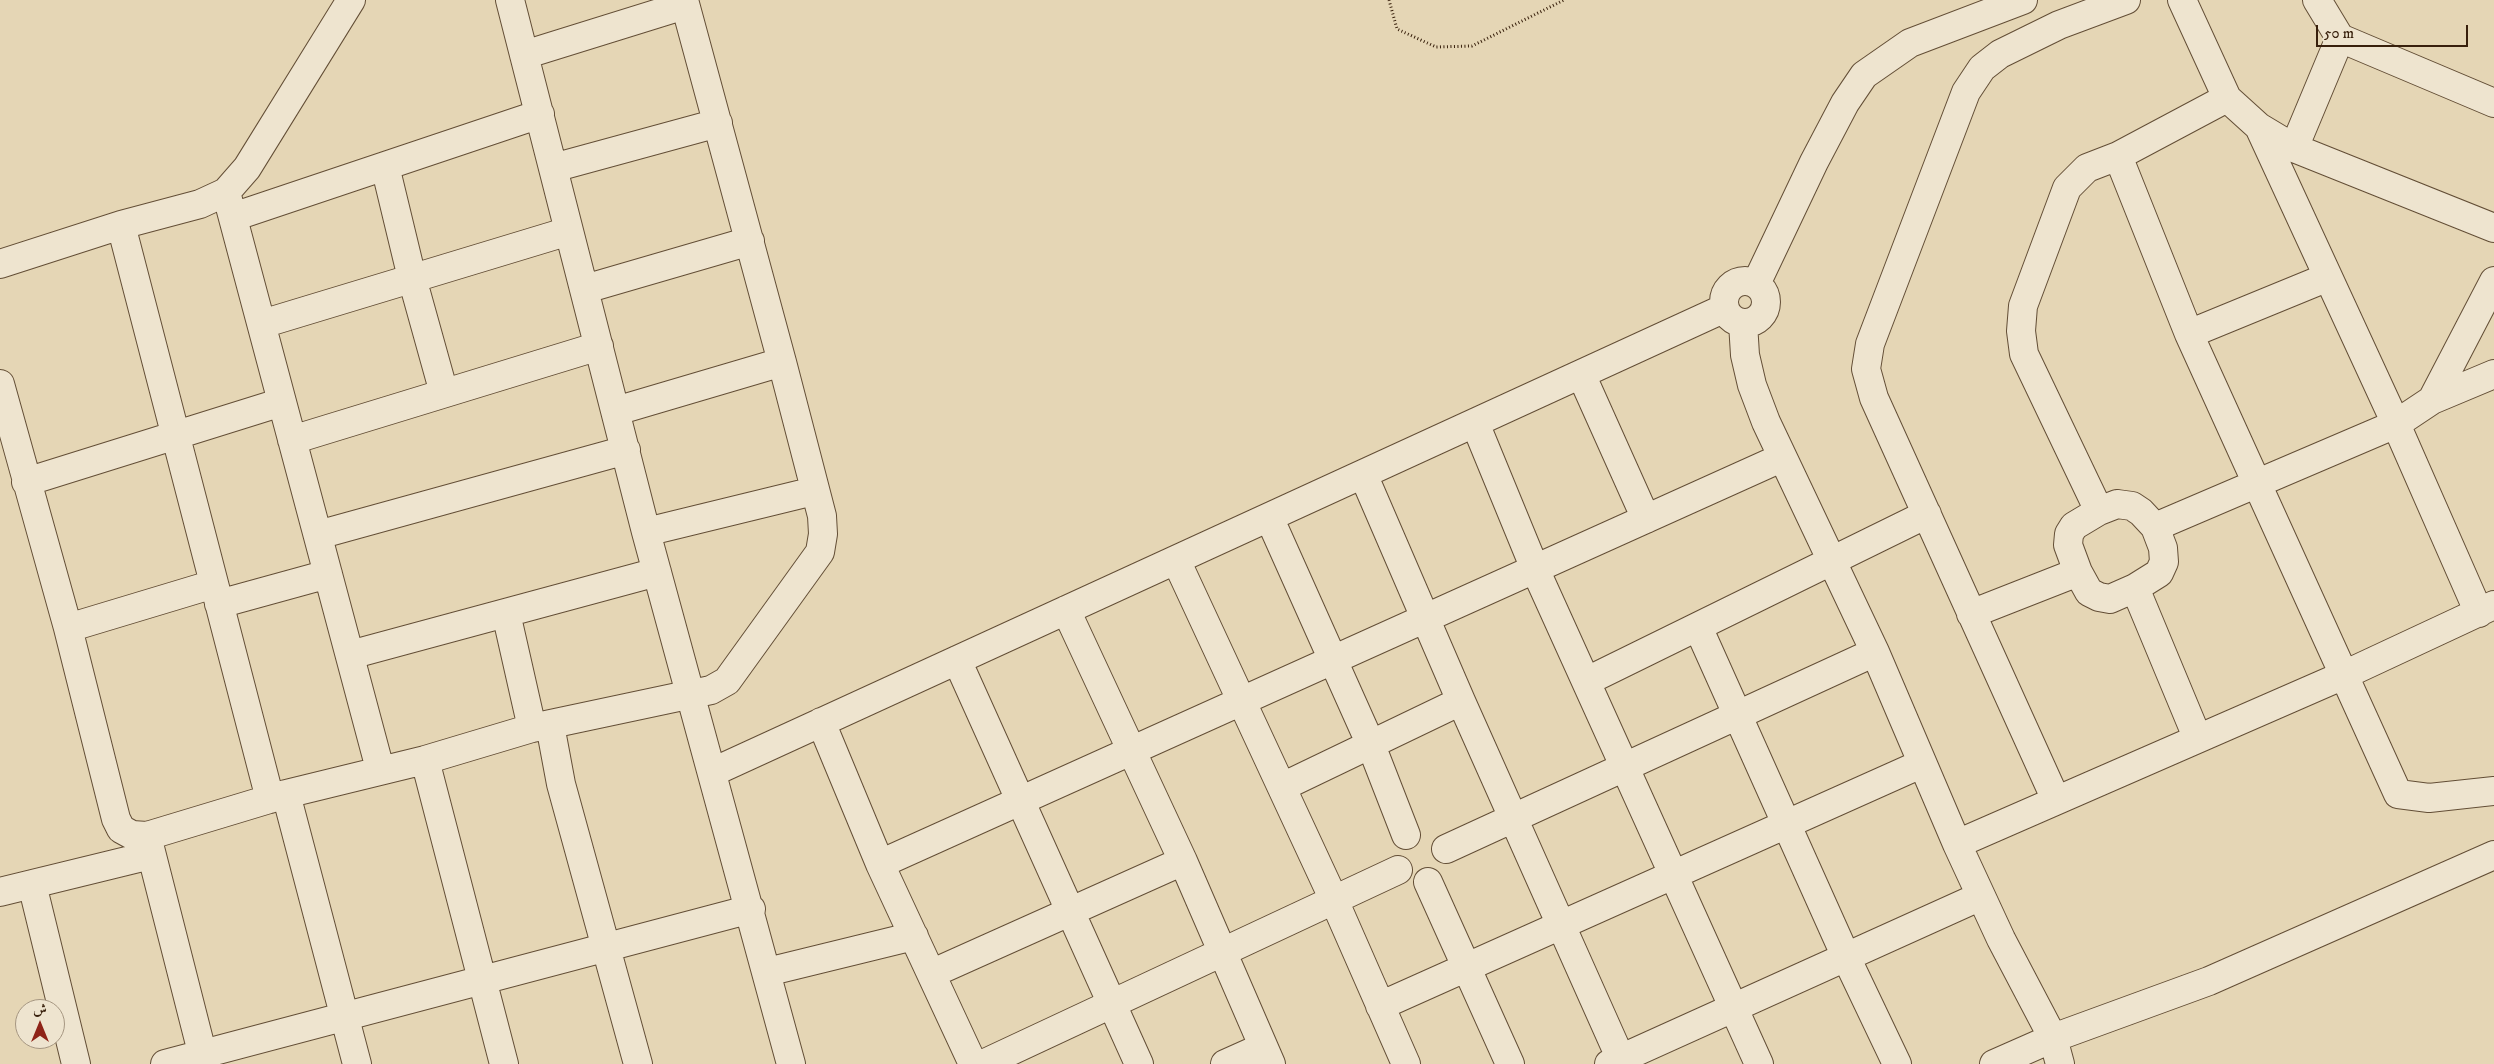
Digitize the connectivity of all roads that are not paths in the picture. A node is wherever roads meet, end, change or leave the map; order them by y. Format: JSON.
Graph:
{"nodes":[{"id":1,"x":351,"y":0,"type":"edge"},
{"id":2,"x":510,"y":0,"type":"edge"},
{"id":3,"x":2023,"y":0,"type":"edge"},
{"id":4,"x":2126,"y":0,"type":"edge"},
{"id":5,"x":2182,"y":0,"type":"edge"},
{"id":6,"x":2317,"y":0,"type":"edge"},
{"id":7,"x":685,"y":3,"type":"edge"},
{"id":8,"x":2340,"y":38,"type":"junction"},
{"id":9,"x":524,"y":55,"type":"junction"},
{"id":10,"x":2227,"y":98,"type":"junction"},
{"id":11,"x":2494,"y":103,"type":"edge"},
{"id":12,"x":540,"y":114,"type":"junction"},
{"id":13,"x":718,"y":123,"type":"junction"},
{"id":14,"x":2259,"y":127,"type":"junction"},
{"id":15,"x":2294,"y":148,"type":"junction"},
{"id":16,"x":2118,"y":156,"type":"junction"},
{"id":17,"x":384,"y":166,"type":"junction"},
{"id":18,"x":553,"y":168,"type":"junction"},
{"id":19,"x":229,"y":205,"type":"junction"},
{"id":20,"x":121,"y":225,"type":"junction"},
{"id":21,"x":2494,"y":228,"type":"edge"},
{"id":22,"x":569,"y":231,"type":"junction"},
{"id":23,"x":750,"y":241,"type":"junction"},
{"id":24,"x":0,"y":264,"type":"edge"},
{"id":25,"x":2328,"y":277,"type":"junction"},
{"id":26,"x":412,"y":278,"type":"junction"},
{"id":27,"x":2494,"y":281,"type":"edge"},
{"id":28,"x":585,"y":289,"type":"junction"},
{"id":29,"x":1734,"y":316,"type":"junction"},
{"id":30,"x":262,"y":324,"type":"junction"},
{"id":31,"x":2189,"y":334,"type":"junction"},
{"id":32,"x":599,"y":346,"type":"junction"},
{"id":33,"x":782,"y":362,"type":"junction"},
{"id":34,"x":1581,"y":374,"type":"junction"},
{"id":35,"x":2494,"y":374,"type":"edge"},
{"id":36,"x":0,"y":384,"type":"edge"},
{"id":37,"x":444,"y":393,"type":"junction"},
{"id":38,"x":2432,"y":400,"type":"junction"},
{"id":39,"x":282,"y":402,"type":"junction"},
{"id":40,"x":616,"y":411,"type":"junction"},
{"id":41,"x":1475,"y":423,"type":"junction"},
{"id":42,"x":2396,"y":424,"type":"junction"},
{"id":43,"x":176,"y":434,"type":"junction"},
{"id":44,"x":292,"y":440,"type":"junction"},
{"id":45,"x":626,"y":450,"type":"junction"},
{"id":46,"x":1782,"y":458,"type":"junction"},
{"id":47,"x":1363,"y":474,"type":"junction"},
{"id":48,"x":26,"y":482,"type":"junction"},
{"id":49,"x":2258,"y":484,"type":"junction"},
{"id":50,"x":814,"y":491,"type":"junction"},
{"id":51,"x":2099,"y":511,"type":"junction"},
{"id":52,"x":1927,"y":514,"type":"junction"},
{"id":53,"x":1269,"y":517,"type":"junction"},
{"id":54,"x":1646,"y":519,"type":"junction"},
{"id":55,"x":2155,"y":527,"type":"junction"},
{"id":56,"x":646,"y":532,"type":"junction"},
{"id":57,"x":318,"y":535,"type":"junction"},
{"id":58,"x":1176,"y":560,"type":"junction"},
{"id":59,"x":1832,"y":561,"type":"junction"},
{"id":60,"x":1535,"y":569,"type":"junction"},
{"id":61,"x":657,"y":572,"type":"junction"},
{"id":62,"x":2078,"y":572,"type":"junction"},
{"id":63,"x":328,"y":574,"type":"junction"},
{"id":64,"x":2135,"y":588,"type":"junction"},
{"id":65,"x":217,"y":594,"type":"junction"},
{"id":66,"x":2486,"y":609,"type":"edge"},
{"id":67,"x":1066,"y":610,"type":"junction"},
{"id":68,"x":506,"y":613,"type":"junction"},
{"id":69,"x":1971,"y":614,"type":"junction"},
{"id":70,"x":1425,"y":618,"type":"junction"},
{"id":71,"x":1698,"y":627,"type":"junction"},
{"id":72,"x":68,"y":628,"type":"junction"},
{"id":73,"x":1875,"y":652,"type":"junction"},
{"id":74,"x":350,"y":655,"type":"junction"},
{"id":75,"x":957,"y":660,"type":"junction"},
{"id":76,"x":1334,"y":660,"type":"junction"},
{"id":77,"x":2344,"y":675,"type":"junction"},
{"id":78,"x":1587,"y":681,"type":"junction"},
{"id":79,"x":690,"y":694,"type":"junction"},
{"id":80,"x":1242,"y":700,"type":"junction"},
{"id":81,"x":1461,"y":701,"type":"junction"},
{"id":82,"x":1737,"y":715,"type":"junction"},
{"id":83,"x":821,"y":722,"type":"junction"},
{"id":84,"x":541,"y":726,"type":"junction"},
{"id":85,"x":2197,"y":738,"type":"junction"},
{"id":86,"x":1371,"y":744,"type":"junction"},
{"id":87,"x":1132,"y":750,"type":"junction"},
{"id":88,"x":425,"y":760,"type":"junction"},
{"id":89,"x":1921,"y":764,"type":"junction"},
{"id":90,"x":1623,"y":767,"type":"junction"},
{"id":91,"x":380,"y":769,"type":"junction"},
{"id":92,"x":713,"y":772,"type":"junction"},
{"id":93,"x":1282,"y":787,"type":"junction"},
{"id":94,"x":2494,"y":791,"type":"edge"},
{"id":95,"x":278,"y":797,"type":"junction"},
{"id":96,"x":1021,"y":800,"type":"junction"},
{"id":97,"x":2056,"y":800,"type":"junction"},
{"id":98,"x":1514,"y":818,"type":"junction"},
{"id":99,"x":1786,"y":824,"type":"junction"},
{"id":100,"x":1406,"y":835,"type":"junction"},
{"id":101,"x":1957,"y":844,"type":"junction"},
{"id":102,"x":149,"y":845,"type":"junction"},
{"id":103,"x":1446,"y":849,"type":"junction"},
{"id":104,"x":2494,"y":855,"type":"edge"},
{"id":105,"x":1183,"y":861,"type":"junction"},
{"id":106,"x":880,"y":864,"type":"junction"},
{"id":107,"x":1398,"y":870,"type":"junction"},
{"id":108,"x":1673,"y":874,"type":"junction"},
{"id":109,"x":1428,"y":882,"type":"junction"},
{"id":110,"x":32,"y":884,"type":"junction"},
{"id":111,"x":0,"y":892,"type":"edge"},
{"id":112,"x":1981,"y":896,"type":"junction"},
{"id":113,"x":1334,"y":900,"type":"junction"},
{"id":114,"x":750,"y":909,"type":"junction"},
{"id":115,"x":1072,"y":911,"type":"junction"},
{"id":116,"x":1560,"y":924,"type":"junction"},
{"id":117,"x":914,"y":936,"type":"junction"},
{"id":118,"x":606,"y":948,"type":"junction"},
{"id":119,"x":1223,"y":952,"type":"junction"},
{"id":120,"x":1846,"y":957,"type":"junction"},
{"id":121,"x":1466,"y":966,"type":"junction"},
{"id":122,"x":767,"y":972,"type":"junction"},
{"id":123,"x":933,"y":973,"type":"junction"},
{"id":124,"x":482,"y":980,"type":"junction"},
{"id":125,"x":1111,"y":1004,"type":"junction"},
{"id":126,"x":1380,"y":1006,"type":"junction"},
{"id":127,"x":1734,"y":1008,"type":"junction"},
{"id":128,"x":344,"y":1017,"type":"junction"},
{"id":129,"x":2053,"y":1038,"type":"junction"},
{"id":130,"x":1267,"y":1055,"type":"edge"},
{"id":131,"x":204,"y":1059,"type":"edge"},
{"id":132,"x":1617,"y":1062,"type":"edge"},
{"id":133,"x":76,"y":1064,"type":"edge"},
{"id":134,"x":165,"y":1064,"type":"edge"},
{"id":135,"x":357,"y":1064,"type":"edge"},
{"id":136,"x":504,"y":1064,"type":"edge"},
{"id":137,"x":638,"y":1064,"type":"edge"},
{"id":138,"x":791,"y":1064,"type":"edge"},
{"id":139,"x":973,"y":1064,"type":"edge"},
{"id":140,"x":983,"y":1064,"type":"edge"},
{"id":141,"x":1138,"y":1064,"type":"edge"},
{"id":142,"x":1225,"y":1064,"type":"edge"},
{"id":143,"x":1406,"y":1064,"type":"edge"},
{"id":144,"x":1510,"y":1064,"type":"edge"},
{"id":145,"x":1759,"y":1064,"type":"edge"},
{"id":146,"x":1897,"y":1064,"type":"edge"},
{"id":147,"x":1994,"y":1064,"type":"edge"},
{"id":148,"x":2060,"y":1064,"type":"edge"}],
"edges":[{"from":1,"to":19,"type":"street"},
{"from":2,"to":9,"type":"street"},
{"from":3,"to":29,"type":"street"},
{"from":4,"to":52,"type":"street"},
{"from":5,"to":10,"type":"street"},
{"from":6,"to":8,"type":"street"},
{"from":7,"to":9,"type":"street"},
{"from":7,"to":13,"type":"street"},
{"from":8,"to":11,"type":"street"},
{"from":8,"to":15,"type":"street"},
{"from":9,"to":12,"type":"street"},
{"from":10,"to":14,"type":"street"},
{"from":10,"to":16,"type":"street"},
{"from":12,"to":17,"type":"street"},
{"from":12,"to":18,"type":"street"},
{"from":13,"to":18,"type":"street"},
{"from":13,"to":23,"type":"street"},
{"from":14,"to":15,"type":"street"},
{"from":14,"to":25,"type":"street"},
{"from":15,"to":21,"type":"street"},
{"from":16,"to":31,"type":"street"},
{"from":16,"to":51,"type":"street"},
{"from":17,"to":19,"type":"street"},
{"from":17,"to":26,"type":"street"},
{"from":18,"to":22,"type":"street"},
{"from":19,"to":20,"type":"street"},
{"from":19,"to":30,"type":"street"},
{"from":20,"to":24,"type":"street"},
{"from":20,"to":43,"type":"street"},
{"from":22,"to":26,"type":"street"},
{"from":22,"to":28,"type":"street"},
{"from":23,"to":28,"type":"street"},
{"from":23,"to":33,"type":"street"},
{"from":25,"to":31,"type":"street"},
{"from":25,"to":42,"type":"street"},
{"from":26,"to":30,"type":"street"},
{"from":26,"to":37,"type":"street"},
{"from":27,"to":38,"type":"street"},
{"from":28,"to":32,"type":"street"},
{"from":29,"to":34,"type":"street"},
{"from":29,"to":46,"type":"street"},
{"from":30,"to":39,"type":"street"},
{"from":31,"to":49,"type":"street"},
{"from":32,"to":37,"type":"street"},
{"from":32,"to":40,"type":"street"},
{"from":33,"to":40,"type":"street"},
{"from":33,"to":50,"type":"street"},
{"from":34,"to":41,"type":"street"},
{"from":34,"to":54,"type":"street"},
{"from":35,"to":38,"type":"street"},
{"from":36,"to":48,"type":"street"},
{"from":37,"to":44,"type":"street"},
{"from":38,"to":42,"type":"street"},
{"from":39,"to":43,"type":"street"},
{"from":39,"to":44,"type":"street"},
{"from":40,"to":45,"type":"street"},
{"from":41,"to":47,"type":"street"},
{"from":41,"to":60,"type":"street"},
{"from":42,"to":49,"type":"street"},
{"from":42,"to":66,"type":"street"},
{"from":43,"to":48,"type":"street"},
{"from":43,"to":65,"type":"street"},
{"from":44,"to":57,"type":"street"},
{"from":45,"to":56,"type":"street"},
{"from":45,"to":57,"type":"street"},
{"from":46,"to":54,"type":"street"},
{"from":46,"to":59,"type":"street"},
{"from":47,"to":53,"type":"street"},
{"from":47,"to":70,"type":"street"},
{"from":48,"to":72,"type":"street"},
{"from":49,"to":55,"type":"street"},
{"from":49,"to":77,"type":"street"},
{"from":50,"to":56,"type":"street"},
{"from":50,"to":79,"type":"street"},
{"from":51,"to":55,"type":"street"},
{"from":51,"to":62,"type":"street"},
{"from":52,"to":59,"type":"street"},
{"from":52,"to":69,"type":"street"},
{"from":53,"to":58,"type":"street"},
{"from":53,"to":76,"type":"street"},
{"from":54,"to":60,"type":"street"},
{"from":55,"to":64,"type":"street"},
{"from":56,"to":61,"type":"street"},
{"from":57,"to":63,"type":"street"},
{"from":58,"to":67,"type":"street"},
{"from":58,"to":80,"type":"street"},
{"from":59,"to":71,"type":"street"},
{"from":59,"to":73,"type":"street"},
{"from":60,"to":70,"type":"street"},
{"from":60,"to":78,"type":"street"},
{"from":61,"to":68,"type":"street"},
{"from":61,"to":79,"type":"street"},
{"from":62,"to":64,"type":"street"},
{"from":62,"to":69,"type":"street"},
{"from":63,"to":65,"type":"street"},
{"from":63,"to":74,"type":"street"},
{"from":64,"to":85,"type":"street"},
{"from":65,"to":72,"type":"street"},
{"from":65,"to":95,"type":"street"},
{"from":66,"to":77,"type":"street"},
{"from":67,"to":75,"type":"street"},
{"from":67,"to":87,"type":"street"},
{"from":68,"to":74,"type":"street"},
{"from":68,"to":84,"type":"street"},
{"from":69,"to":97,"type":"street"},
{"from":70,"to":76,"type":"street"},
{"from":70,"to":81,"type":"street"},
{"from":71,"to":78,"type":"street"},
{"from":71,"to":82,"type":"street"},
{"from":72,"to":102,"type":"street"},
{"from":73,"to":82,"type":"street"},
{"from":73,"to":89,"type":"street"},
{"from":74,"to":91,"type":"street"},
{"from":75,"to":83,"type":"street"},
{"from":75,"to":96,"type":"street"},
{"from":76,"to":80,"type":"street"},
{"from":76,"to":86,"type":"street"},
{"from":77,"to":85,"type":"street"},
{"from":77,"to":94,"type":"street"},
{"from":78,"to":90,"type":"street"},
{"from":79,"to":84,"type":"street"},
{"from":79,"to":92,"type":"street"},
{"from":80,"to":87,"type":"street"},
{"from":80,"to":93,"type":"street"},
{"from":81,"to":86,"type":"street"},
{"from":81,"to":98,"type":"street"},
{"from":82,"to":90,"type":"street"},
{"from":82,"to":99,"type":"street"},
{"from":83,"to":92,"type":"street"},
{"from":83,"to":106,"type":"street"},
{"from":84,"to":88,"type":"street"},
{"from":84,"to":118,"type":"street"},
{"from":85,"to":97,"type":"street"},
{"from":86,"to":93,"type":"street"},
{"from":86,"to":100,"type":"street"},
{"from":87,"to":96,"type":"street"},
{"from":87,"to":105,"type":"street"},
{"from":88,"to":91,"type":"street"},
{"from":88,"to":124,"type":"street"},
{"from":89,"to":99,"type":"street"},
{"from":89,"to":101,"type":"street"},
{"from":90,"to":98,"type":"street"},
{"from":90,"to":108,"type":"street"},
{"from":91,"to":95,"type":"street"},
{"from":92,"to":114,"type":"street"},
{"from":93,"to":113,"type":"street"},
{"from":95,"to":102,"type":"street"},
{"from":95,"to":128,"type":"street"},
{"from":96,"to":106,"type":"street"},
{"from":96,"to":115,"type":"street"},
{"from":97,"to":101,"type":"street"},
{"from":98,"to":103,"type":"street"},
{"from":98,"to":116,"type":"street"},
{"from":99,"to":108,"type":"street"},
{"from":99,"to":120,"type":"street"},
{"from":100,"to":103,"type":"street"},
{"from":100,"to":107,"type":"street"},
{"from":101,"to":112,"type":"street"},
{"from":102,"to":110,"type":"street"},
{"from":102,"to":131,"type":"street"},
{"from":103,"to":109,"type":"street"},
{"from":104,"to":129,"type":"street"},
{"from":105,"to":115,"type":"street"},
{"from":105,"to":119,"type":"street"},
{"from":106,"to":117,"type":"street"},
{"from":107,"to":109,"type":"street"},
{"from":107,"to":113,"type":"street"},
{"from":108,"to":116,"type":"street"},
{"from":108,"to":127,"type":"street"},
{"from":109,"to":121,"type":"street"},
{"from":110,"to":111,"type":"street"},
{"from":110,"to":133,"type":"street"},
{"from":112,"to":120,"type":"street"},
{"from":112,"to":129,"type":"street"},
{"from":113,"to":119,"type":"street"},
{"from":113,"to":126,"type":"street"},
{"from":114,"to":118,"type":"street"},
{"from":114,"to":122,"type":"street"},
{"from":115,"to":123,"type":"street"},
{"from":115,"to":125,"type":"street"},
{"from":116,"to":121,"type":"street"},
{"from":116,"to":132,"type":"street"},
{"from":117,"to":122,"type":"street"},
{"from":117,"to":123,"type":"street"},
{"from":118,"to":124,"type":"street"},
{"from":118,"to":137,"type":"street"},
{"from":119,"to":125,"type":"street"},
{"from":119,"to":130,"type":"street"},
{"from":120,"to":127,"type":"street"},
{"from":120,"to":146,"type":"street"},
{"from":121,"to":126,"type":"street"},
{"from":121,"to":144,"type":"street"},
{"from":122,"to":138,"type":"street"},
{"from":123,"to":139,"type":"street"},
{"from":124,"to":128,"type":"street"},
{"from":124,"to":136,"type":"street"},
{"from":125,"to":140,"type":"street"},
{"from":125,"to":141,"type":"street"},
{"from":126,"to":143,"type":"street"},
{"from":127,"to":132,"type":"street"},
{"from":127,"to":145,"type":"street"},
{"from":128,"to":131,"type":"street"},
{"from":128,"to":135,"type":"street"},
{"from":129,"to":147,"type":"street"},
{"from":129,"to":148,"type":"street"},
{"from":130,"to":142,"type":"street"},
{"from":131,"to":134,"type":"street"}]}
